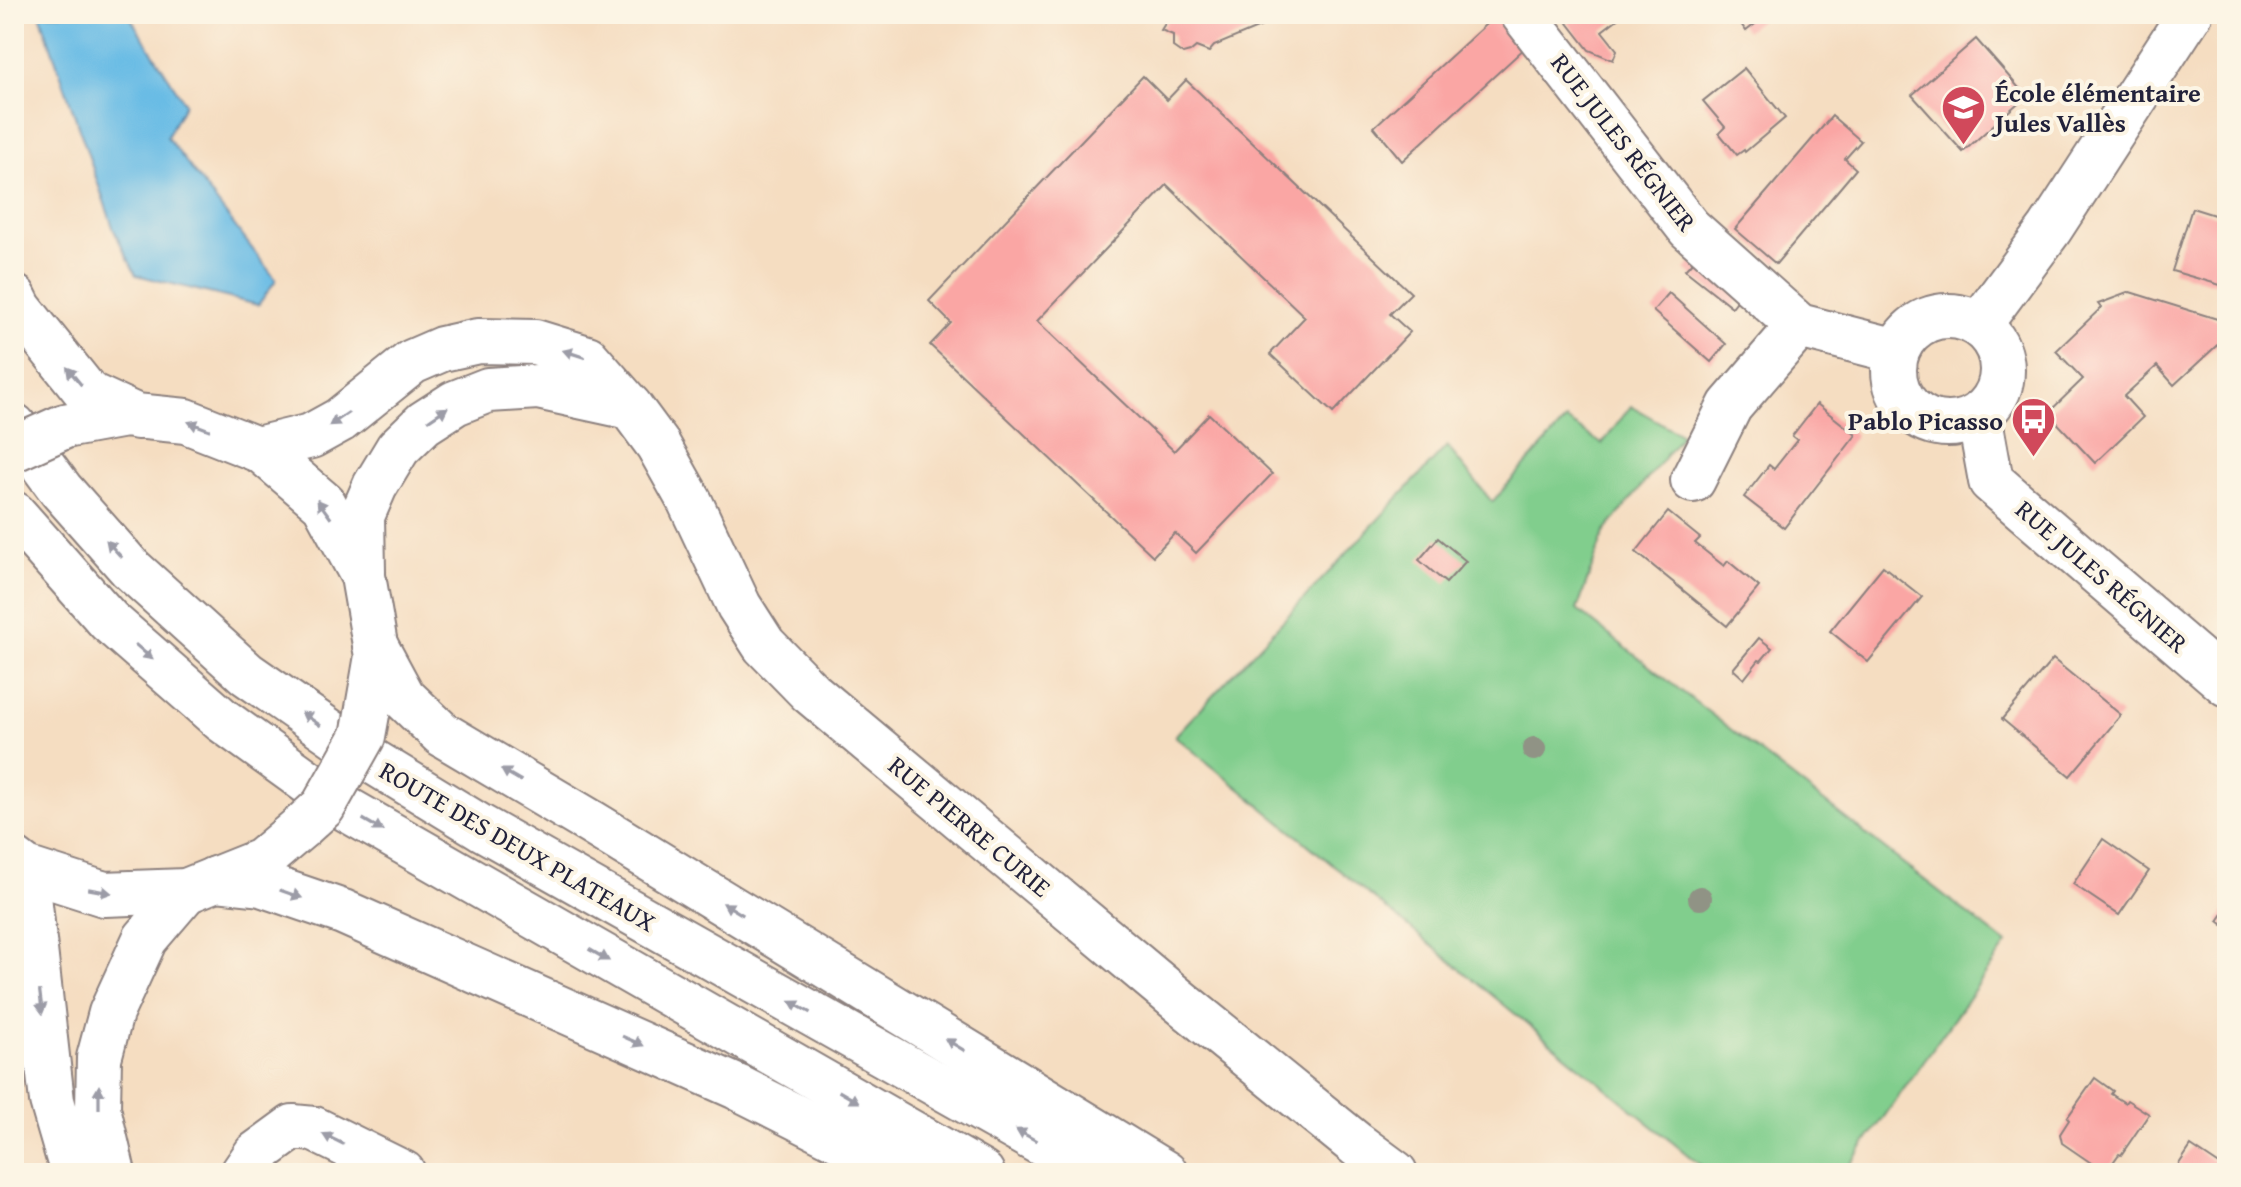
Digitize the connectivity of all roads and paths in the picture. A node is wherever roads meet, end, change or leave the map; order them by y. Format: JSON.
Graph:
{"nodes":[{"id":1,"x":1523,"y":14,"type":"edge"},
{"id":2,"x":2190,"y":14,"type":"edge"},
{"id":3,"x":14,"y":297,"type":"edge"},
{"id":4,"x":1979,"y":325,"type":"junction"},
{"id":5,"x":1799,"y":326,"type":"junction"},
{"id":6,"x":1897,"y":351,"type":"junction"},
{"id":7,"x":630,"y":407,"type":"junction"},
{"id":8,"x":1979,"y":415,"type":"junction"},
{"id":9,"x":138,"y":417,"type":"junction"},
{"id":10,"x":14,"y":426,"type":"edge"},
{"id":11,"x":14,"y":449,"type":"edge"},
{"id":12,"x":257,"y":449,"type":"junction"},
{"id":13,"x":1693,"y":480,"type":"dead end"},
{"id":14,"x":14,"y":514,"type":"edge"},
{"id":15,"x":363,"y":576,"type":"junction"},
{"id":16,"x":375,"y":645,"type":"junction"},
{"id":17,"x":2227,"y":684,"type":"edge"},
{"id":18,"x":20,"y":865,"type":"edge"},
{"id":19,"x":200,"y":885,"type":"junction"},
{"id":20,"x":73,"y":1173,"type":"edge"},
{"id":21,"x":113,"y":1173,"type":"edge"},
{"id":22,"x":243,"y":1173,"type":"edge"},
{"id":23,"x":403,"y":1173,"type":"edge"},
{"id":24,"x":907,"y":1173,"type":"edge"},
{"id":25,"x":982,"y":1173,"type":"edge"},
{"id":26,"x":1094,"y":1173,"type":"edge"},
{"id":27,"x":1165,"y":1173,"type":"edge"},
{"id":28,"x":1395,"y":1173,"type":"edge"}],
"edges":[{"from":1,"to":5,"type":"street","name":"RUE JULES RÉGNIER"},
{"from":2,"to":4,"type":"street"},
{"from":9,"to":3,"type":"street","one_way":true},
{"from":4,"to":6,"type":"street"},
{"from":4,"to":8,"type":"street"},
{"from":5,"to":6,"type":"street","name":"RUE JULES RÉGNIER"},
{"from":5,"to":13,"type":"street"},
{"from":6,"to":8,"type":"street"},
{"from":7,"to":12,"type":"street","name":"RUE PIERRE CURIE","one_way":true},
{"from":15,"to":7,"type":"street","one_way":true},
{"from":7,"to":28,"type":"street","name":"RUE PIERRE CURIE"},
{"from":8,"to":17,"type":"street","name":"RUE JULES RÉGNIER"},
{"from":9,"to":11,"type":"street","bridge":true},
{"from":12,"to":9,"type":"street","one_way":true},
{"from":26,"to":10,"type":"street","name":"ROUTE DES DEUX PLATEAUX","one_way":true},
{"from":15,"to":12,"type":"street","one_way":true},
{"from":14,"to":25,"type":"street","name":"ROUTE DES DEUX PLATEAUX","one_way":true},
{"from":15,"to":16,"type":"street"},
{"from":16,"to":19,"type":"street","bridge":true},
{"from":27,"to":16,"type":"street","one_way":true},
{"from":18,"to":19,"type":"street","one_way":true},
{"from":18,"to":20,"type":"street","one_way":true},
{"from":21,"to":19,"type":"street","one_way":true},
{"from":19,"to":24,"type":"street","one_way":true},
{"from":23,"to":22,"type":"street","one_way":true}]}
